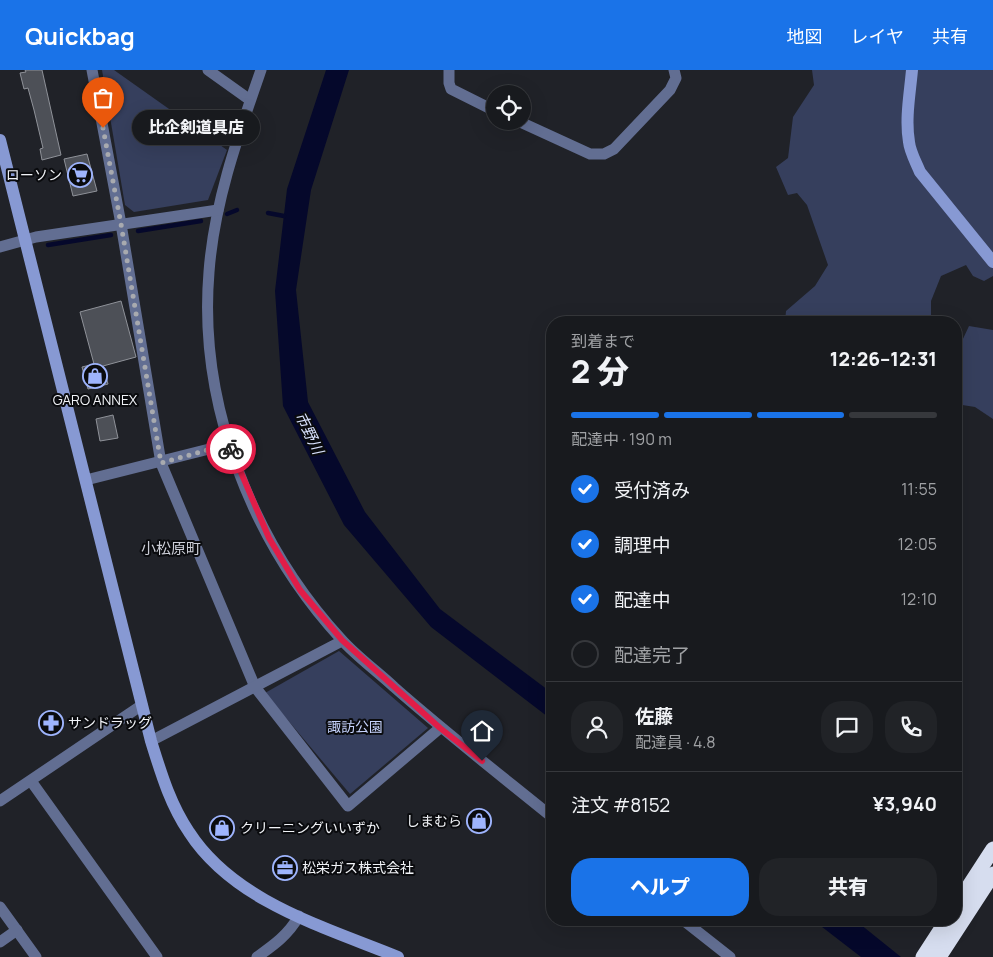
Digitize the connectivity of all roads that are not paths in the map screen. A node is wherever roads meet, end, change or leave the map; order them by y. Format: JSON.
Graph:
{"nodes":[{"id":1,"x":92,"y":70,"type":"edge"},
{"id":2,"x":208,"y":70,"type":"edge"},
{"id":3,"x":261,"y":70,"type":"edge"},
{"id":4,"x":448,"y":70,"type":"edge"},
{"id":5,"x":674,"y":70,"type":"edge"},
{"id":6,"x":912,"y":70,"type":"edge"},
{"id":7,"x":250,"y":100,"type":"junction"},
{"id":8,"x":486,"y":106,"type":"edge"},
{"id":9,"x":531,"y":127,"type":"edge"},
{"id":10,"x":0,"y":140,"type":"edge"},
{"id":11,"x":218,"y":210,"type":"junction"},
{"id":12,"x":121,"y":224,"type":"junction"},
{"id":13,"x":26,"y":241,"type":"junction"},
{"id":14,"x":0,"y":247,"type":"edge"},
{"id":15,"x":993,"y":262,"type":"edge"},
{"id":16,"x":229,"y":444,"type":"junction"},
{"id":17,"x":161,"y":463,"type":"junction"},
{"id":18,"x":86,"y":480,"type":"junction"},
{"id":19,"x":342,"y":640,"type":"junction"},
{"id":20,"x":254,"y":687,"type":"junction"},
{"id":21,"x":142,"y":705,"type":"junction"},
{"id":22,"x":440,"y":728,"type":"junction"},
{"id":23,"x":151,"y":741,"type":"junction"},
{"id":24,"x":31,"y":781,"type":"junction"},
{"id":25,"x":0,"y":801,"type":"edge"},
{"id":26,"x":546,"y":812,"type":"edge"},
{"id":27,"x":993,"y":850,"type":"edge"},
{"id":28,"x":990,"y":872,"type":"edge"},
{"id":29,"x":962,"y":900,"type":"edge"},
{"id":30,"x":0,"y":906,"type":"edge"},
{"id":31,"x":962,"y":914,"type":"edge"},
{"id":32,"x":299,"y":916,"type":"junction"},
{"id":33,"x":691,"y":926,"type":"edge"},
{"id":34,"x":945,"y":926,"type":"edge"},
{"id":35,"x":954,"y":926,"type":"edge"},
{"id":36,"x":17,"y":930,"type":"junction"},
{"id":37,"x":0,"y":942,"type":"edge"},
{"id":38,"x":940,"y":947,"type":"edge"},
{"id":39,"x":36,"y":957,"type":"edge"},
{"id":40,"x":157,"y":957,"type":"edge"},
{"id":41,"x":257,"y":957,"type":"edge"},
{"id":42,"x":398,"y":957,"type":"edge"},
{"id":43,"x":730,"y":957,"type":"edge"},
{"id":44,"x":923,"y":957,"type":"edge"}],
"edges":[{"from":1,"to":12,"type":"street"},
{"from":2,"to":7,"type":"street"},
{"from":3,"to":7,"type":"street"},
{"from":4,"to":8,"type":"street"},
{"from":5,"to":9,"type":"street"},
{"from":6,"to":15,"type":"street"},
{"from":7,"to":11,"type":"street"},
{"from":10,"to":13,"type":"street"},
{"from":11,"to":12,"type":"street"},
{"from":11,"to":16,"type":"street"},
{"from":12,"to":13,"type":"street"},
{"from":12,"to":17,"type":"street"},
{"from":13,"to":14,"type":"street"},
{"from":13,"to":18,"type":"street"},
{"from":16,"to":17,"type":"street"},
{"from":16,"to":19,"type":"street"},
{"from":17,"to":18,"type":"street"},
{"from":17,"to":20,"type":"street"},
{"from":18,"to":21,"type":"street"},
{"from":19,"to":20,"type":"street"},
{"from":19,"to":22,"type":"street"},
{"from":20,"to":22,"type":"street"},
{"from":20,"to":23,"type":"street"},
{"from":21,"to":23,"type":"street"},
{"from":21,"to":24,"type":"street"},
{"from":22,"to":26,"type":"street"},
{"from":23,"to":32,"type":"street"},
{"from":24,"to":25,"type":"street"},
{"from":24,"to":40,"type":"street"},
{"from":27,"to":28,"type":"highway"},
{"from":28,"to":29,"type":"highway"},
{"from":28,"to":31,"type":"highway"},
{"from":30,"to":36,"type":"street"},
{"from":32,"to":41,"type":"street"},
{"from":32,"to":42,"type":"street"},
{"from":33,"to":43,"type":"street"},
{"from":34,"to":38,"type":"highway"},
{"from":35,"to":38,"type":"highway"},
{"from":36,"to":37,"type":"street"},
{"from":36,"to":39,"type":"street"},
{"from":38,"to":44,"type":"highway"}]}
